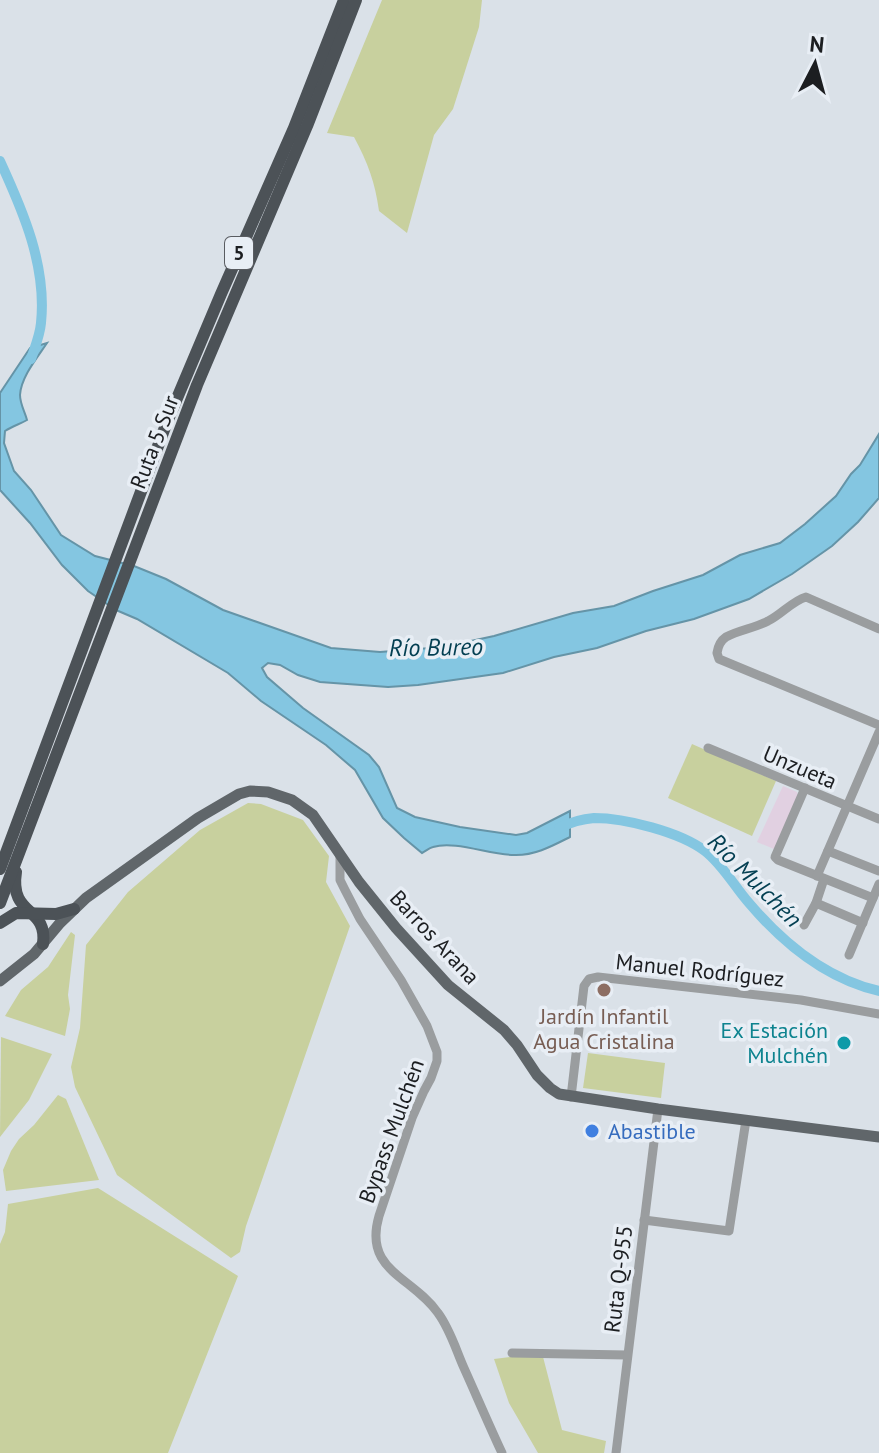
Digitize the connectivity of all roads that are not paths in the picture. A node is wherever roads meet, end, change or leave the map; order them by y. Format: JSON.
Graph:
{"nodes":[{"id":1,"x":344,"y":0,"type":"edge"},
{"id":2,"x":356,"y":0,"type":"edge"},
{"id":3,"x":879,"y":629,"type":"edge"},
{"id":4,"x":879,"y":725,"type":"edge"},
{"id":5,"x":879,"y":732,"type":"edge"},
{"id":6,"x":708,"y":748,"type":"dead end"},
{"id":7,"x":805,"y":788,"type":"junction"},
{"id":8,"x":848,"y":806,"type":"junction"},
{"id":9,"x":879,"y":819,"type":"edge"},
{"id":10,"x":12,"y":838,"type":"junction"},
{"id":11,"x":828,"y":851,"type":"junction"},
{"id":12,"x":0,"y":853,"type":"edge"},
{"id":13,"x":19,"y":853,"type":"junction"},
{"id":14,"x":340,"y":855,"type":"junction"},
{"id":15,"x":0,"y":869,"type":"edge"},
{"id":16,"x":879,"y":871,"type":"edge"},
{"id":17,"x":821,"y":878,"type":"junction"},
{"id":18,"x":879,"y":884,"type":"edge"},
{"id":19,"x":873,"y":898,"type":"junction"},
{"id":20,"x":0,"y":903,"type":"edge"},
{"id":21,"x":816,"y":903,"type":"junction"},
{"id":22,"x":74,"y":909,"type":"junction"},
{"id":23,"x":33,"y":914,"type":"junction"},
{"id":24,"x":0,"y":923,"type":"edge"},
{"id":25,"x":60,"y":923,"type":"junction"},
{"id":26,"x":863,"y":923,"type":"junction"},
{"id":27,"x":804,"y":925,"type":"dead end"},
{"id":28,"x":43,"y":944,"type":"junction"},
{"id":29,"x":849,"y":955,"type":"dead end"},
{"id":30,"x":0,"y":981,"type":"edge"},
{"id":31,"x":879,"y":1014,"type":"edge"},
{"id":32,"x":571,"y":1097,"type":"junction"},
{"id":33,"x":658,"y":1109,"type":"junction"},
{"id":34,"x":746,"y":1120,"type":"junction"},
{"id":35,"x":879,"y":1137,"type":"edge"},
{"id":36,"x":644,"y":1220,"type":"junction"},
{"id":37,"x":512,"y":1353,"type":"dead end"},
{"id":38,"x":627,"y":1355,"type":"junction"},
{"id":39,"x":502,"y":1453,"type":"edge"},
{"id":40,"x":616,"y":1453,"type":"edge"}],
"edges":[{"from":1,"to":10,"type":"highway","name":"Ruta 5 Sur","number":"5"},
{"from":2,"to":13,"type":"highway","name":"Ruta 5 Sur","number":"5"},
{"from":3,"to":4,"type":"street"},
{"from":5,"to":8,"type":"street"},
{"from":6,"to":7,"type":"street","name":"Unzueta"},
{"from":7,"to":8,"type":"street","name":"Unzueta"},
{"from":7,"to":17,"type":"street"},
{"from":8,"to":9,"type":"street","name":"Unzueta"},
{"from":8,"to":11,"type":"street"},
{"from":10,"to":12,"type":"highway"},
{"from":10,"to":15,"type":"highway","name":"Ruta 5 Sur","number":"5"},
{"from":11,"to":16,"type":"street"},
{"from":11,"to":17,"type":"street"},
{"from":13,"to":20,"type":"highway","name":"Ruta 5 Sur","number":"5"},
{"from":13,"to":23,"type":"highway"},
{"from":14,"to":22,"type":"main road","name":"Barros Arana"},
{"from":14,"to":32,"type":"main road","name":"Barros Arana"},
{"from":14,"to":39,"type":"street","name":"Bypass Mulchén"},
{"from":17,"to":19,"type":"street"},
{"from":17,"to":21,"type":"street"},
{"from":18,"to":19,"type":"street"},
{"from":19,"to":26,"type":"street"},
{"from":21,"to":26,"type":"street"},
{"from":21,"to":27,"type":"street"},
{"from":22,"to":23,"type":"highway"},
{"from":22,"to":25,"type":"main road","name":"Barros Arana"},
{"from":23,"to":24,"type":"highway"},
{"from":23,"to":25,"type":"highway"},
{"from":23,"to":28,"type":"highway"},
{"from":25,"to":28,"type":"main road","name":"Barros Arana"},
{"from":26,"to":29,"type":"street"},
{"from":28,"to":30,"type":"main road","name":"Barros Arana"},
{"from":31,"to":32,"type":"street","name":"Manuel Rodríguez"},
{"from":32,"to":33,"type":"main road","name":"Barros Arana"},
{"from":33,"to":34,"type":"main road","name":"Barros Arana"},
{"from":33,"to":36,"type":"street","name":"Ruta Q-955"},
{"from":34,"to":35,"type":"main road","name":"Barros Arana"},
{"from":34,"to":36,"type":"street"},
{"from":36,"to":38,"type":"street","name":"Ruta Q-955"},
{"from":37,"to":38,"type":"street"},
{"from":38,"to":40,"type":"street","name":"Ruta Q-955"}]}
